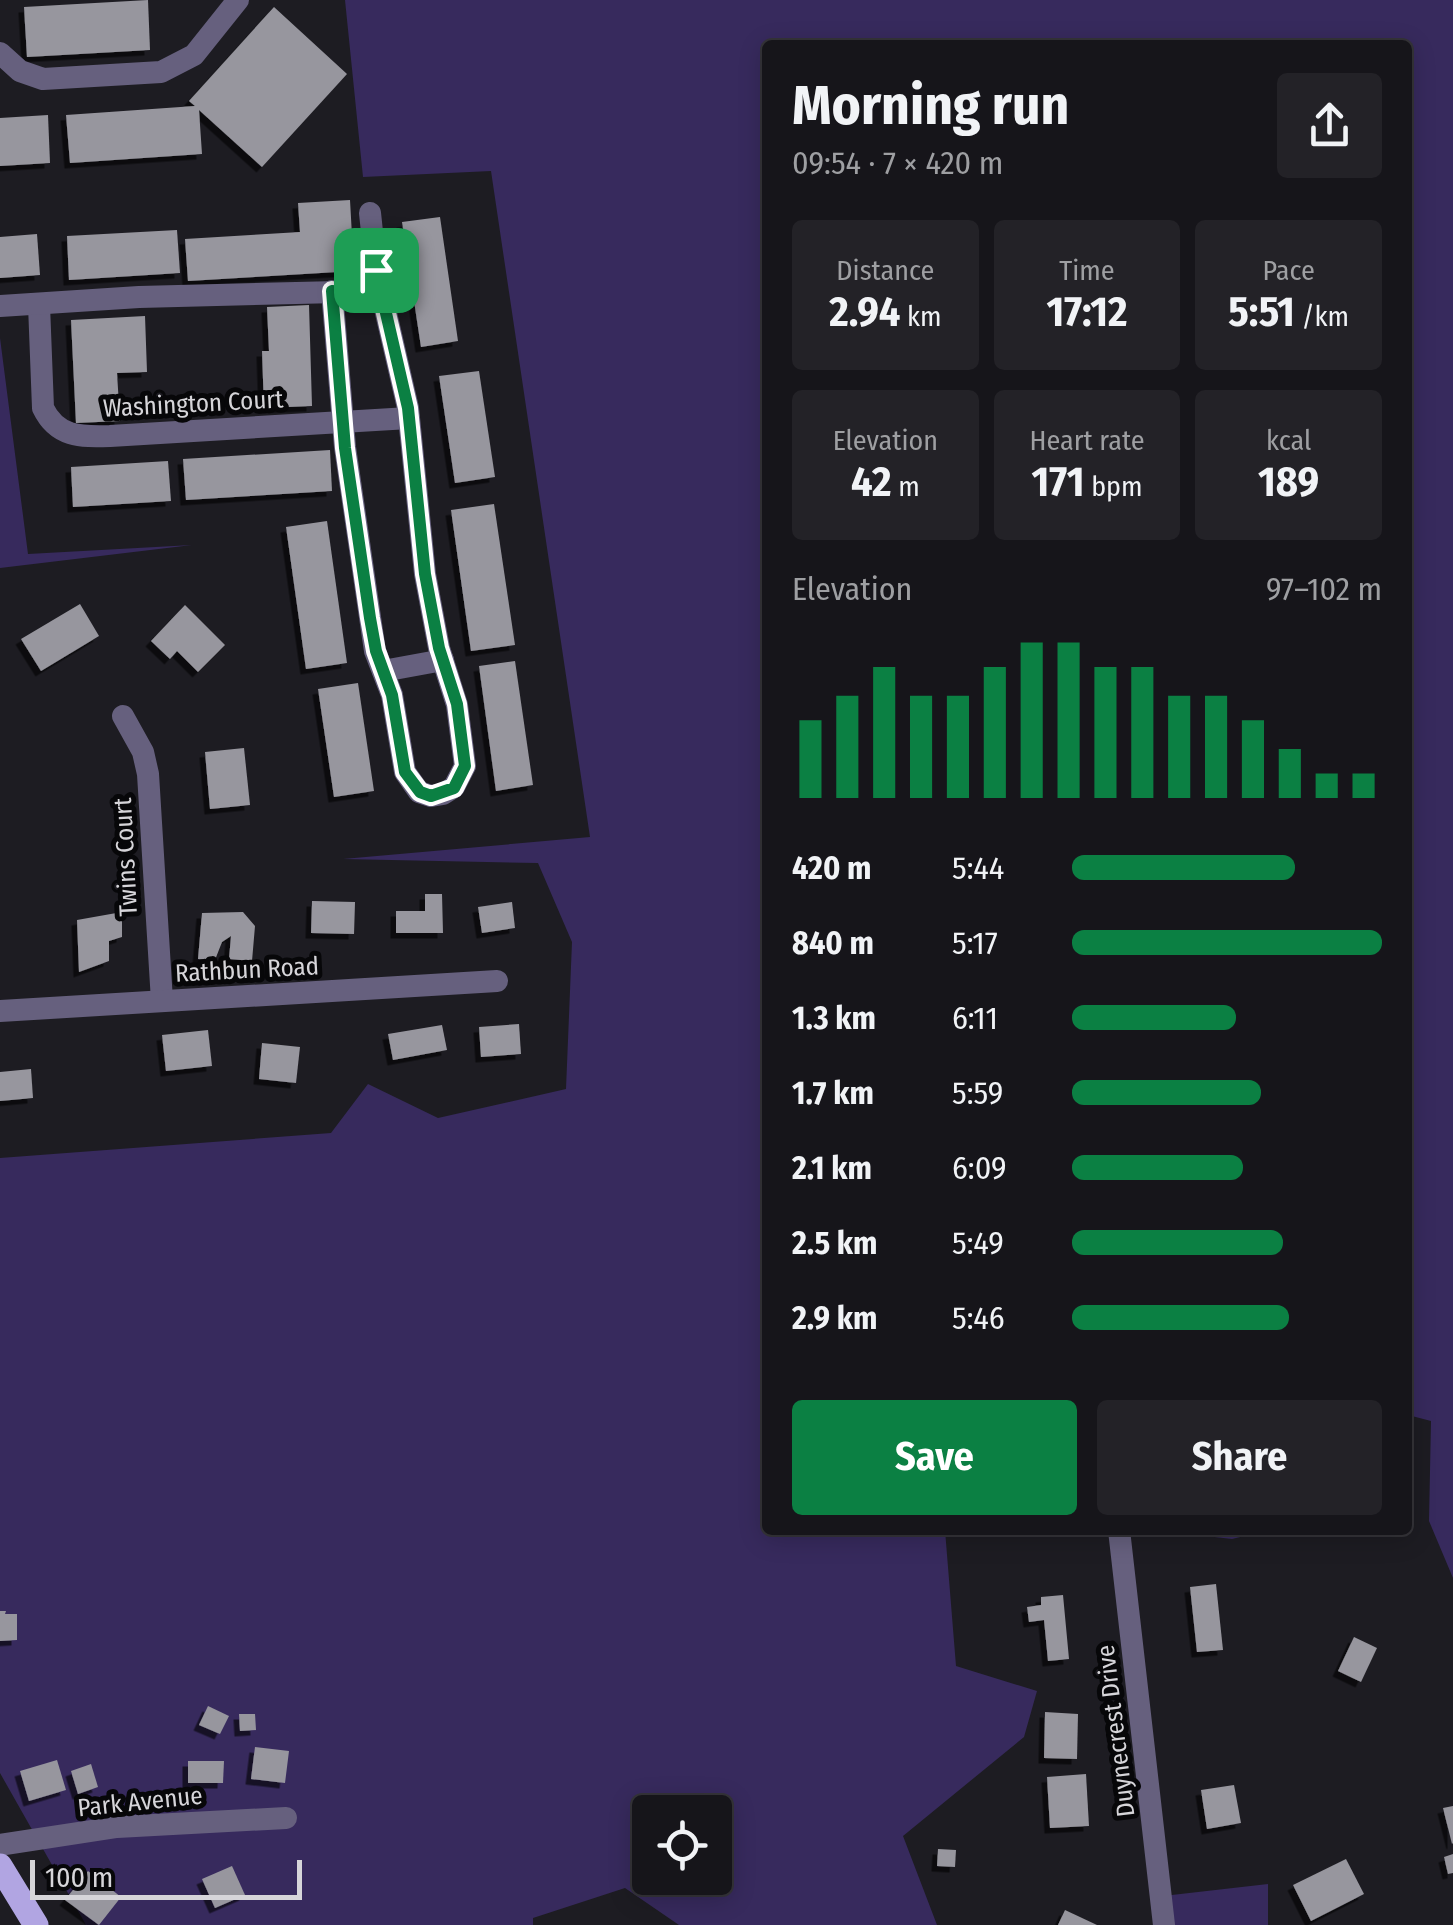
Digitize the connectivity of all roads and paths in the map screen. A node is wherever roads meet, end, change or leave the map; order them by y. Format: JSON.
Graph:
{"nodes":[{"id":1,"x":238,"y":0,"type":"edge"},
{"id":2,"x":0,"y":53,"type":"edge"},
{"id":3,"x":370,"y":214,"type":"dead end"},
{"id":4,"x":376,"y":270,"type":"junction"},
{"id":5,"x":332,"y":291,"type":"junction"},
{"id":6,"x":39,"y":304,"type":"junction"},
{"id":7,"x":0,"y":306,"type":"edge"},
{"id":8,"x":409,"y":418,"type":"junction"},
{"id":9,"x":342,"y":422,"type":"junction"},
{"id":10,"x":443,"y":660,"type":"junction"},
{"id":11,"x":383,"y":672,"type":"junction"},
{"id":12,"x":123,"y":716,"type":"dead end"},
{"id":13,"x":498,"y":981,"type":"dead end"},
{"id":14,"x":162,"y":1001,"type":"junction"},
{"id":15,"x":0,"y":1011,"type":"edge"},
{"id":16,"x":1120,"y":1535,"type":"edge"},
{"id":17,"x":286,"y":1818,"type":"dead end"},
{"id":18,"x":0,"y":1845,"type":"edge"},
{"id":19,"x":0,"y":1866,"type":"edge"},
{"id":20,"x":36,"y":1925,"type":"edge"},
{"id":21,"x":1164,"y":1925,"type":"edge"}],
"edges":[{"from":1,"to":2,"type":"street"},
{"from":3,"to":4,"type":"street"},
{"from":4,"to":5,"type":"street"},
{"from":4,"to":8,"type":"street"},
{"from":5,"to":6,"type":"street"},
{"from":5,"to":9,"type":"street"},
{"from":6,"to":7,"type":"street"},
{"from":6,"to":9,"type":"street","name":"Washington Court"},
{"from":8,"to":9,"type":"street","name":"Washington Court"},
{"from":8,"to":10,"type":"street"},
{"from":9,"to":11,"type":"street"},
{"from":10,"to":11,"type":"street"},
{"from":10,"to":11,"type":"street"},
{"from":12,"to":14,"type":"street","name":"Twins Court"},
{"from":13,"to":14,"type":"street","name":"Rathbun Road"},
{"from":14,"to":15,"type":"street","name":"Rathbun Road"},
{"from":16,"to":21,"type":"street","name":"Duynecrest Drive"},
{"from":17,"to":18,"type":"street","name":"Park Avenue"},
{"from":19,"to":20,"type":"main road"}]}
